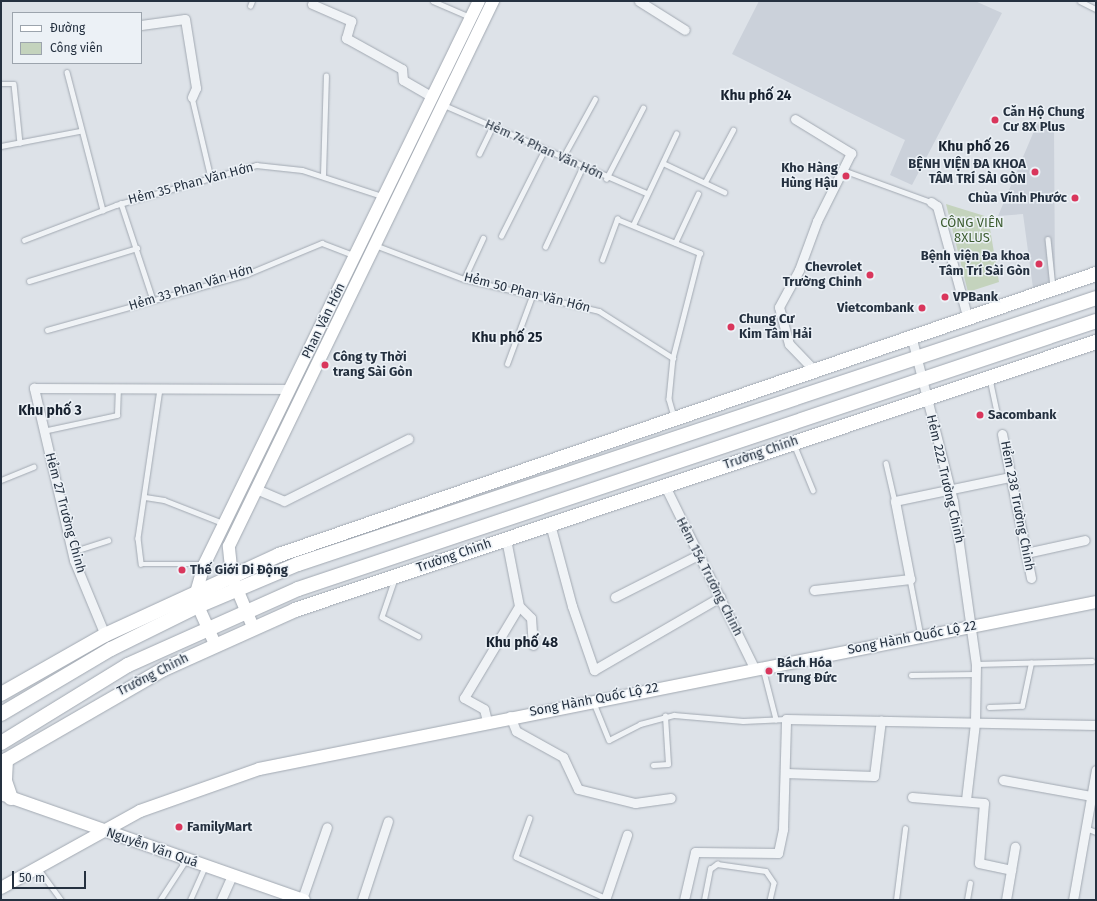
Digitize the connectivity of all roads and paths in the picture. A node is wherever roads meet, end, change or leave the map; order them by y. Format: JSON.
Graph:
{"nodes":[{"id":1,"x":252,"y":1,"type":"edge"},
{"id":2,"x":434,"y":1,"type":"edge"},
{"id":3,"x":479,"y":1,"type":"edge"},
{"id":4,"x":493,"y":1,"type":"edge"},
{"id":5,"x":639,"y":1,"type":"edge"},
{"id":6,"x":1080,"y":1,"type":"edge"},
{"id":7,"x":312,"y":4,"type":"dead end"},
{"id":8,"x":250,"y":6,"type":"dead end"},
{"id":9,"x":1096,"y":9,"type":"edge"},
{"id":10,"x":471,"y":18,"type":"junction"},
{"id":11,"x":142,"y":25,"type":"edge"},
{"id":12,"x":685,"y":30,"type":"dead end"},
{"id":13,"x":67,"y":72,"type":"dead end"},
{"id":14,"x":326,"y":76,"type":"dead end"},
{"id":15,"x":1,"y":84,"type":"edge"},
{"id":16,"x":433,"y":97,"type":"junction"},
{"id":17,"x":192,"y":98,"type":"joint"},
{"id":18,"x":595,"y":99,"type":"dead end"},
{"id":19,"x":443,"y":104,"type":"junction"},
{"id":20,"x":643,"y":108,"type":"dead end"},
{"id":21,"x":795,"y":119,"type":"dead end"},
{"id":22,"x":492,"y":127,"type":"junction"},
{"id":23,"x":734,"y":130,"type":"dead end"},
{"id":24,"x":80,"y":131,"type":"junction"},
{"id":25,"x":676,"y":134,"type":"dead end"},
{"id":26,"x":20,"y":142,"type":"junction"},
{"id":27,"x":1,"y":146,"type":"edge"},
{"id":28,"x":544,"y":151,"type":"junction"},
{"id":29,"x":479,"y":154,"type":"dead end"},
{"id":30,"x":562,"y":159,"type":"junction"},
{"id":31,"x":663,"y":163,"type":"junction"},
{"id":32,"x":582,"y":168,"type":"junction"},
{"id":33,"x":843,"y":170,"type":"junction"},
{"id":34,"x":323,"y":175,"type":"junction"},
{"id":35,"x":211,"y":178,"type":"junction"},
{"id":36,"x":606,"y":178,"type":"junction"},
{"id":37,"x":705,"y":182,"type":"junction"},
{"id":38,"x":724,"y":192,"type":"dead end"},
{"id":39,"x":646,"y":193,"type":"junction"},
{"id":40,"x":698,"y":194,"type":"dead end"},
{"id":41,"x":384,"y":197,"type":"junction"},
{"id":42,"x":931,"y":202,"type":"joint"},
{"id":43,"x":121,"y":203,"type":"junction"},
{"id":44,"x":103,"y":210,"type":"junction"},
{"id":45,"x":633,"y":225,"type":"junction"},
{"id":46,"x":501,"y":236,"type":"dead end"},
{"id":47,"x":483,"y":238,"type":"dead end"},
{"id":48,"x":1048,"y":239,"type":"dead end"},
{"id":49,"x":24,"y":240,"type":"dead end"},
{"id":50,"x":675,"y":243,"type":"junction"},
{"id":51,"x":373,"y":245,"type":"junction"},
{"id":52,"x":545,"y":247,"type":"dead end"},
{"id":53,"x":137,"y":248,"type":"junction"},
{"id":54,"x":355,"y":256,"type":"junction"},
{"id":55,"x":602,"y":260,"type":"dead end"},
{"id":56,"x":1096,"y":274,"type":"edge"},
{"id":57,"x":464,"y":279,"type":"junction"},
{"id":58,"x":29,"y":281,"type":"dead end"},
{"id":59,"x":1054,"y":289,"type":"junction"},
{"id":60,"x":532,"y":296,"type":"junction"},
{"id":61,"x":1096,"y":298,"type":"edge"},
{"id":62,"x":153,"y":300,"type":"junction"},
{"id":63,"x":334,"y":313,"type":"junction"},
{"id":64,"x":967,"y":316,"type":"junction"},
{"id":65,"x":1096,"y":322,"type":"edge"},
{"id":66,"x":47,"y":330,"type":"dead end"},
{"id":67,"x":912,"y":339,"type":"junction"},
{"id":68,"x":1096,"y":342,"type":"edge"},
{"id":69,"x":917,"y":357,"type":"junction"},
{"id":70,"x":673,"y":358,"type":"junction"},
{"id":71,"x":507,"y":364,"type":"dead end"},
{"id":72,"x":816,"y":372,"type":"junction"},
{"id":73,"x":989,"y":377,"type":"junction"},
{"id":74,"x":923,"y":379,"type":"junction"},
{"id":75,"x":118,"y":389,"type":"junction"},
{"id":76,"x":160,"y":389,"type":"junction"},
{"id":77,"x":290,"y":389,"type":"junction"},
{"id":78,"x":927,"y":398,"type":"junction"},
{"id":79,"x":997,"y":412,"type":"dead end"},
{"id":80,"x":675,"y":418,"type":"junction"},
{"id":81,"x":43,"y":431,"type":"junction"},
{"id":82,"x":1002,"y":434,"type":"dead end"},
{"id":83,"x":408,"y":439,"type":"dead end"},
{"id":84,"x":794,"y":442,"type":"junction"},
{"id":85,"x":886,"y":463,"type":"dead end"},
{"id":86,"x":33,"y":467,"type":"dead end"},
{"id":87,"x":1010,"y":477,"type":"junction"},
{"id":88,"x":1,"y":480,"type":"edge"},
{"id":89,"x":665,"y":486,"type":"junction"},
{"id":90,"x":256,"y":489,"type":"junction"},
{"id":91,"x":949,"y":489,"type":"junction"},
{"id":92,"x":813,"y":490,"type":"dead end"},
{"id":93,"x":145,"y":497,"type":"junction"},
{"id":94,"x":896,"y":501,"type":"junction"},
{"id":95,"x":225,"y":523,"type":"junction"},
{"id":96,"x":550,"y":524,"type":"junction"},
{"id":97,"x":506,"y":539,"type":"junction"},
{"id":98,"x":108,"y":540,"type":"dead end"},
{"id":99,"x":1085,"y":540,"type":"dead end"},
{"id":100,"x":72,"y":552,"type":"junction"},
{"id":101,"x":1026,"y":554,"type":"junction"},
{"id":102,"x":698,"y":555,"type":"junction"},
{"id":103,"x":204,"y":564,"type":"junction"},
{"id":104,"x":396,"y":576,"type":"junction"},
{"id":105,"x":1031,"y":578,"type":"dead end"},
{"id":106,"x":910,"y":579,"type":"junction"},
{"id":107,"x":234,"y":583,"type":"junction"},
{"id":108,"x":814,"y":590,"type":"dead end"},
{"id":109,"x":615,"y":597,"type":"dead end"},
{"id":110,"x":720,"y":597,"type":"junction"},
{"id":111,"x":197,"y":600,"type":"junction"},
{"id":112,"x":1096,"y":602,"type":"edge"},
{"id":113,"x":519,"y":606,"type":"junction"},
{"id":114,"x":245,"y":610,"type":"junction"},
{"id":115,"x":207,"y":627,"type":"junction"},
{"id":116,"x":253,"y":627,"type":"junction"},
{"id":117,"x":969,"y":627,"type":"junction"},
{"id":118,"x":105,"y":635,"type":"junction"},
{"id":119,"x":418,"y":636,"type":"dead end"},
{"id":120,"x":921,"y":636,"type":"junction"},
{"id":121,"x":215,"y":644,"type":"junction"},
{"id":122,"x":533,"y":645,"type":"dead end"},
{"id":123,"x":111,"y":649,"type":"junction"},
{"id":124,"x":1092,"y":661,"type":"dead end"},
{"id":125,"x":1032,"y":663,"type":"junction"},
{"id":126,"x":759,"y":668,"type":"junction"},
{"id":127,"x":976,"y":669,"type":"junction"},
{"id":128,"x":911,"y":675,"type":"dead end"},
{"id":129,"x":1,"y":694,"type":"edge"},
{"id":130,"x":593,"y":700,"type":"junction"},
{"id":131,"x":989,"y":707,"type":"dead end"},
{"id":132,"x":1,"y":714,"type":"edge"},
{"id":133,"x":510,"y":716,"type":"junction"},
{"id":134,"x":665,"y":716,"type":"junction"},
{"id":135,"x":776,"y":719,"type":"junction"},
{"id":136,"x":786,"y":719,"type":"junction"},
{"id":137,"x":881,"y":720,"type":"junction"},
{"id":138,"x":487,"y":721,"type":"junction"},
{"id":139,"x":975,"y":723,"type":"junction"},
{"id":140,"x":1096,"y":725,"type":"edge"},
{"id":141,"x":1,"y":743,"type":"edge"},
{"id":142,"x":4,"y":762,"type":"edge"},
{"id":143,"x":654,"y":765,"type":"dead end"},
{"id":144,"x":1096,"y":770,"type":"edge"},
{"id":145,"x":785,"y":773,"type":"junction"},
{"id":146,"x":1003,"y":780,"type":"dead end"},
{"id":147,"x":6,"y":796,"type":"edge"},
{"id":148,"x":1091,"y":796,"type":"junction"},
{"id":149,"x":912,"y":797,"type":"dead end"},
{"id":150,"x":671,"y":798,"type":"dead end"},
{"id":151,"x":966,"y":800,"type":"junction"},
{"id":152,"x":530,"y":818,"type":"dead end"},
{"id":153,"x":388,"y":821,"type":"dead end"},
{"id":154,"x":327,"y":827,"type":"dead end"},
{"id":155,"x":1086,"y":828,"type":"junction"},
{"id":156,"x":905,"y":829,"type":"dead end"},
{"id":157,"x":101,"y":831,"type":"junction"},
{"id":158,"x":1096,"y":832,"type":"edge"},
{"id":159,"x":627,"y":835,"type":"dead end"},
{"id":160,"x":1016,"y":847,"type":"dead end"},
{"id":161,"x":186,"y":860,"type":"junction"},
{"id":162,"x":205,"y":866,"type":"junction"},
{"id":163,"x":37,"y":867,"type":"junction"},
{"id":164,"x":1011,"y":870,"type":"junction"},
{"id":165,"x":232,"y":875,"type":"junction"},
{"id":166,"x":970,"y":883,"type":"dead end"},
{"id":167,"x":1,"y":888,"type":"edge"},
{"id":168,"x":605,"y":899,"type":"edge"},
{"id":169,"x":61,"y":900,"type":"edge"},
{"id":170,"x":160,"y":900,"type":"edge"},
{"id":171,"x":190,"y":900,"type":"edge"},
{"id":172,"x":221,"y":900,"type":"edge"},
{"id":173,"x":303,"y":900,"type":"edge"},
{"id":174,"x":362,"y":900,"type":"edge"},
{"id":175,"x":684,"y":900,"type":"edge"},
{"id":176,"x":704,"y":900,"type":"edge"},
{"id":177,"x":770,"y":900,"type":"edge"},
{"id":178,"x":896,"y":900,"type":"edge"},
{"id":179,"x":967,"y":900,"type":"edge"},
{"id":180,"x":1006,"y":900,"type":"edge"},
{"id":181,"x":1073,"y":900,"type":"edge"}],
"edges":[{"from":1,"to":8,"type":"lane"},
{"from":2,"to":10,"type":"lane"},
{"from":3,"to":10,"type":"main road","name":"Phan Văn Hớn"},
{"from":4,"to":19,"type":"main road","name":"Phan Văn Hớn"},
{"from":5,"to":12,"type":"street"},
{"from":6,"to":9,"type":"lane"},
{"from":7,"to":16,"type":"street"},
{"from":10,"to":16,"type":"main road","name":"Phan Văn Hớn"},
{"from":11,"to":17,"type":"street"},
{"from":13,"to":24,"type":"lane"},
{"from":14,"to":34,"type":"lane"},
{"from":15,"to":26,"type":"lane"},
{"from":16,"to":41,"type":"main road","name":"Phan Văn Hớn"},
{"from":17,"to":35,"type":"lane"},
{"from":18,"to":30,"type":"lane"},
{"from":19,"to":22,"type":"lane","name":"Hẻm 74 Phan Văn Hớn"},
{"from":19,"to":51,"type":"main road","name":"Phan Văn Hớn"},
{"from":20,"to":36,"type":"lane"},
{"from":21,"to":33,"type":"street"},
{"from":22,"to":28,"type":"lane","name":"Hẻm 74 Phan Văn Hớn"},
{"from":22,"to":29,"type":"lane"},
{"from":23,"to":37,"type":"lane"},
{"from":24,"to":26,"type":"lane"},
{"from":24,"to":44,"type":"lane"},
{"from":25,"to":31,"type":"lane"},
{"from":26,"to":27,"type":"lane"},
{"from":28,"to":30,"type":"lane","name":"Hẻm 74 Phan Văn Hớn"},
{"from":28,"to":46,"type":"lane"},
{"from":30,"to":32,"type":"lane","name":"Hẻm 74 Phan Văn Hớn"},
{"from":31,"to":37,"type":"lane"},
{"from":31,"to":39,"type":"lane"},
{"from":32,"to":36,"type":"lane","name":"Hẻm 74 Phan Văn Hớn"},
{"from":32,"to":52,"type":"lane"},
{"from":33,"to":42,"type":"lane"},
{"from":33,"to":72,"type":"street"},
{"from":34,"to":35,"type":"lane","name":"Hẻm 35 Phan Văn Hớn"},
{"from":34,"to":41,"type":"lane","name":"Hẻm 35 Phan Văn Hớn"},
{"from":35,"to":43,"type":"lane","name":"Hẻm 35 Phan Văn Hớn"},
{"from":36,"to":39,"type":"lane","name":"Hẻm 74 Phan Văn Hớn"},
{"from":37,"to":38,"type":"lane"},
{"from":39,"to":45,"type":"lane"},
{"from":40,"to":50,"type":"lane"},
{"from":41,"to":54,"type":"main road","name":"Phan Văn Hớn"},
{"from":42,"to":64,"type":"street"},
{"from":43,"to":44,"type":"lane","name":"Hẻm 35 Phan Văn Hớn"},
{"from":43,"to":53,"type":"lane"},
{"from":44,"to":49,"type":"lane","name":"Hẻm 35 Phan Văn Hớn"},
{"from":45,"to":50,"type":"lane"},
{"from":45,"to":55,"type":"lane"},
{"from":47,"to":57,"type":"lane"},
{"from":48,"to":59,"type":"lane"},
{"from":50,"to":70,"type":"lane"},
{"from":51,"to":57,"type":"lane","name":"Hẻm 50 Phan Văn Hớn"},
{"from":51,"to":63,"type":"main road","name":"Phan Văn Hớn"},
{"from":53,"to":58,"type":"lane"},
{"from":53,"to":62,"type":"lane"},
{"from":54,"to":62,"type":"lane","name":"Hẻm 33 Phan Văn Hớn"},
{"from":54,"to":63,"type":"main road","name":"Phan Văn Hớn"},
{"from":56,"to":59,"type":"main road"},
{"from":57,"to":60,"type":"lane","name":"Hẻm 50 Phan Văn Hớn"},
{"from":59,"to":64,"type":"main road"},
{"from":60,"to":70,"type":"lane","name":"Hẻm 50 Phan Văn Hớn"},
{"from":60,"to":71,"type":"lane"},
{"from":61,"to":69,"type":"main road"},
{"from":62,"to":66,"type":"lane","name":"Hẻm 33 Phan Văn Hớn"},
{"from":63,"to":77,"type":"main road","name":"Phan Văn Hớn"},
{"from":63,"to":90,"type":"main road","name":"Phan Văn Hớn"},
{"from":64,"to":67,"type":"main road"},
{"from":65,"to":74,"type":"main road","name":"Trường Chinh"},
{"from":67,"to":69,"type":"street"},
{"from":67,"to":72,"type":"main road"},
{"from":68,"to":73,"type":"main road","name":"Trường Chinh"},
{"from":69,"to":74,"type":"street"},
{"from":69,"to":107,"type":"main road"},
{"from":70,"to":80,"type":"lane"},
{"from":72,"to":80,"type":"main road"},
{"from":73,"to":78,"type":"main road","name":"Trường Chinh"},
{"from":73,"to":79,"type":"lane"},
{"from":74,"to":78,"type":"street"},
{"from":74,"to":114,"type":"main road","name":"Trường Chinh"},
{"from":75,"to":76,"type":"street"},
{"from":75,"to":81,"type":"lane"},
{"from":75,"to":81,"type":"street","name":"Hẻm 27 Trường Chinh"},
{"from":76,"to":77,"type":"street"},
{"from":76,"to":93,"type":"lane"},
{"from":77,"to":95,"type":"main road","name":"Phan Văn Hớn"},
{"from":78,"to":84,"type":"main road","name":"Trường Chinh"},
{"from":78,"to":91,"type":"street","name":"Hẻm 222 Trường Chinh"},
{"from":80,"to":107,"type":"main road"},
{"from":81,"to":100,"type":"street","name":"Hẻm 27 Trường Chinh"},
{"from":82,"to":87,"type":"street","name":"Hẻm 238 Trường Chinh"},
{"from":83,"to":90,"type":"street"},
{"from":84,"to":89,"type":"main road","name":"Trường Chinh"},
{"from":84,"to":92,"type":"lane"},
{"from":85,"to":94,"type":"lane"},
{"from":86,"to":88,"type":"lane"},
{"from":87,"to":91,"type":"street"},
{"from":87,"to":101,"type":"street","name":"Hẻm 238 Trường Chinh"},
{"from":89,"to":96,"type":"main road","name":"Trường Chinh"},
{"from":89,"to":102,"type":"street","name":"Hẻm 154 Trường Chinh"},
{"from":90,"to":107,"type":"main road","name":"Phan Văn Hớn"},
{"from":91,"to":94,"type":"street"},
{"from":91,"to":117,"type":"street","name":"Hẻm 222 Trường Chinh"},
{"from":93,"to":95,"type":"lane"},
{"from":93,"to":103,"type":"lane"},
{"from":94,"to":106,"type":"street"},
{"from":95,"to":103,"type":"main road","name":"Phan Văn Hớn"},
{"from":96,"to":97,"type":"main road","name":"Trường Chinh"},
{"from":96,"to":110,"type":"street"},
{"from":97,"to":104,"type":"main road","name":"Trường Chinh"},
{"from":97,"to":113,"type":"street"},
{"from":98,"to":100,"type":"lane"},
{"from":99,"to":101,"type":"street"},
{"from":100,"to":118,"type":"street","name":"Hẻm 27 Trường Chinh"},
{"from":101,"to":105,"type":"street","name":"Hẻm 238 Trường Chinh"},
{"from":102,"to":109,"type":"street"},
{"from":102,"to":110,"type":"street","name":"Hẻm 154 Trường Chinh"},
{"from":103,"to":111,"type":"main road","name":"Phan Văn Hớn"},
{"from":104,"to":116,"type":"main road","name":"Trường Chinh"},
{"from":104,"to":119,"type":"lane"},
{"from":106,"to":108,"type":"street"},
{"from":106,"to":120,"type":"lane"},
{"from":107,"to":111,"type":"main road"},
{"from":107,"to":114,"type":"main road","name":"Phan Văn Hớn"},
{"from":110,"to":126,"type":"street","name":"Hẻm 154 Trường Chinh"},
{"from":111,"to":115,"type":"main road"},
{"from":111,"to":118,"type":"main road"},
{"from":111,"to":123,"type":"main road"},
{"from":112,"to":117,"type":"main road","name":"Song Hành Quốc Lộ 22"},
{"from":113,"to":122,"type":"street"},
{"from":113,"to":138,"type":"street"},
{"from":114,"to":115,"type":"main road","name":"Trường Chinh"},
{"from":114,"to":116,"type":"main road","name":"Phan Văn Hớn"},
{"from":115,"to":121,"type":"main road"},
{"from":115,"to":141,"type":"main road","name":"Trường Chinh"},
{"from":116,"to":121,"type":"main road","name":"Trường Chinh"},
{"from":117,"to":120,"type":"main road","name":"Song Hành Quốc Lộ 22"},
{"from":117,"to":127,"type":"street","name":"Hẻm 222 Trường Chinh"},
{"from":118,"to":123,"type":"main road"},
{"from":118,"to":129,"type":"main road"},
{"from":120,"to":126,"type":"main road","name":"Song Hành Quốc Lộ 22"},
{"from":121,"to":142,"type":"main road","name":"Trường Chinh"},
{"from":123,"to":132,"type":"main road"},
{"from":124,"to":125,"type":"lane"},
{"from":125,"to":127,"type":"lane"},
{"from":125,"to":131,"type":"lane"},
{"from":126,"to":130,"type":"main road","name":"Song Hành Quốc Lộ 22"},
{"from":126,"to":135,"type":"lane"},
{"from":127,"to":128,"type":"lane"},
{"from":127,"to":139,"type":"street","name":"Hẻm 222 Trường Chinh"},
{"from":130,"to":133,"type":"main road","name":"Song Hành Quốc Lộ 22"},
{"from":130,"to":134,"type":"lane"},
{"from":133,"to":138,"type":"main road","name":"Song Hành Quốc Lộ 22"},
{"from":133,"to":150,"type":"street"},
{"from":134,"to":135,"type":"lane"},
{"from":134,"to":143,"type":"lane"},
{"from":135,"to":136,"type":"lane"},
{"from":136,"to":137,"type":"street"},
{"from":136,"to":145,"type":"street"},
{"from":137,"to":139,"type":"street"},
{"from":137,"to":145,"type":"street"},
{"from":138,"to":157,"type":"main road","name":"Song Hành Quốc Lộ 22"},
{"from":139,"to":140,"type":"street"},
{"from":139,"to":151,"type":"street","name":"Hẻm 222 Trường Chinh"},
{"from":142,"to":147,"type":"main road"},
{"from":144,"to":148,"type":"street"},
{"from":145,"to":175,"type":"street"},
{"from":146,"to":148,"type":"street"},
{"from":147,"to":157,"type":"main road","name":"Nguyễn Văn Quá"},
{"from":148,"to":155,"type":"street"},
{"from":149,"to":151,"type":"street"},
{"from":151,"to":164,"type":"street"},
{"from":152,"to":168,"type":"lane"},
{"from":153,"to":174,"type":"street"},
{"from":154,"to":173,"type":"street"},
{"from":155,"to":158,"type":"lane"},
{"from":155,"to":181,"type":"street"},
{"from":156,"to":178,"type":"lane"},
{"from":157,"to":161,"type":"main road","name":"Nguyễn Văn Quá"},
{"from":157,"to":163,"type":"main road"},
{"from":159,"to":168,"type":"street"},
{"from":160,"to":164,"type":"street"},
{"from":161,"to":162,"type":"main road","name":"Nguyễn Văn Quá"},
{"from":161,"to":170,"type":"lane"},
{"from":162,"to":165,"type":"main road","name":"Nguyễn Văn Quá"},
{"from":162,"to":171,"type":"lane"},
{"from":163,"to":167,"type":"main road"},
{"from":163,"to":169,"type":"lane"},
{"from":164,"to":180,"type":"street"},
{"from":165,"to":172,"type":"street"},
{"from":165,"to":173,"type":"main road","name":"Nguyễn Văn Quá"},
{"from":166,"to":179,"type":"lane"},
{"from":176,"to":177,"type":"lane"}]}
